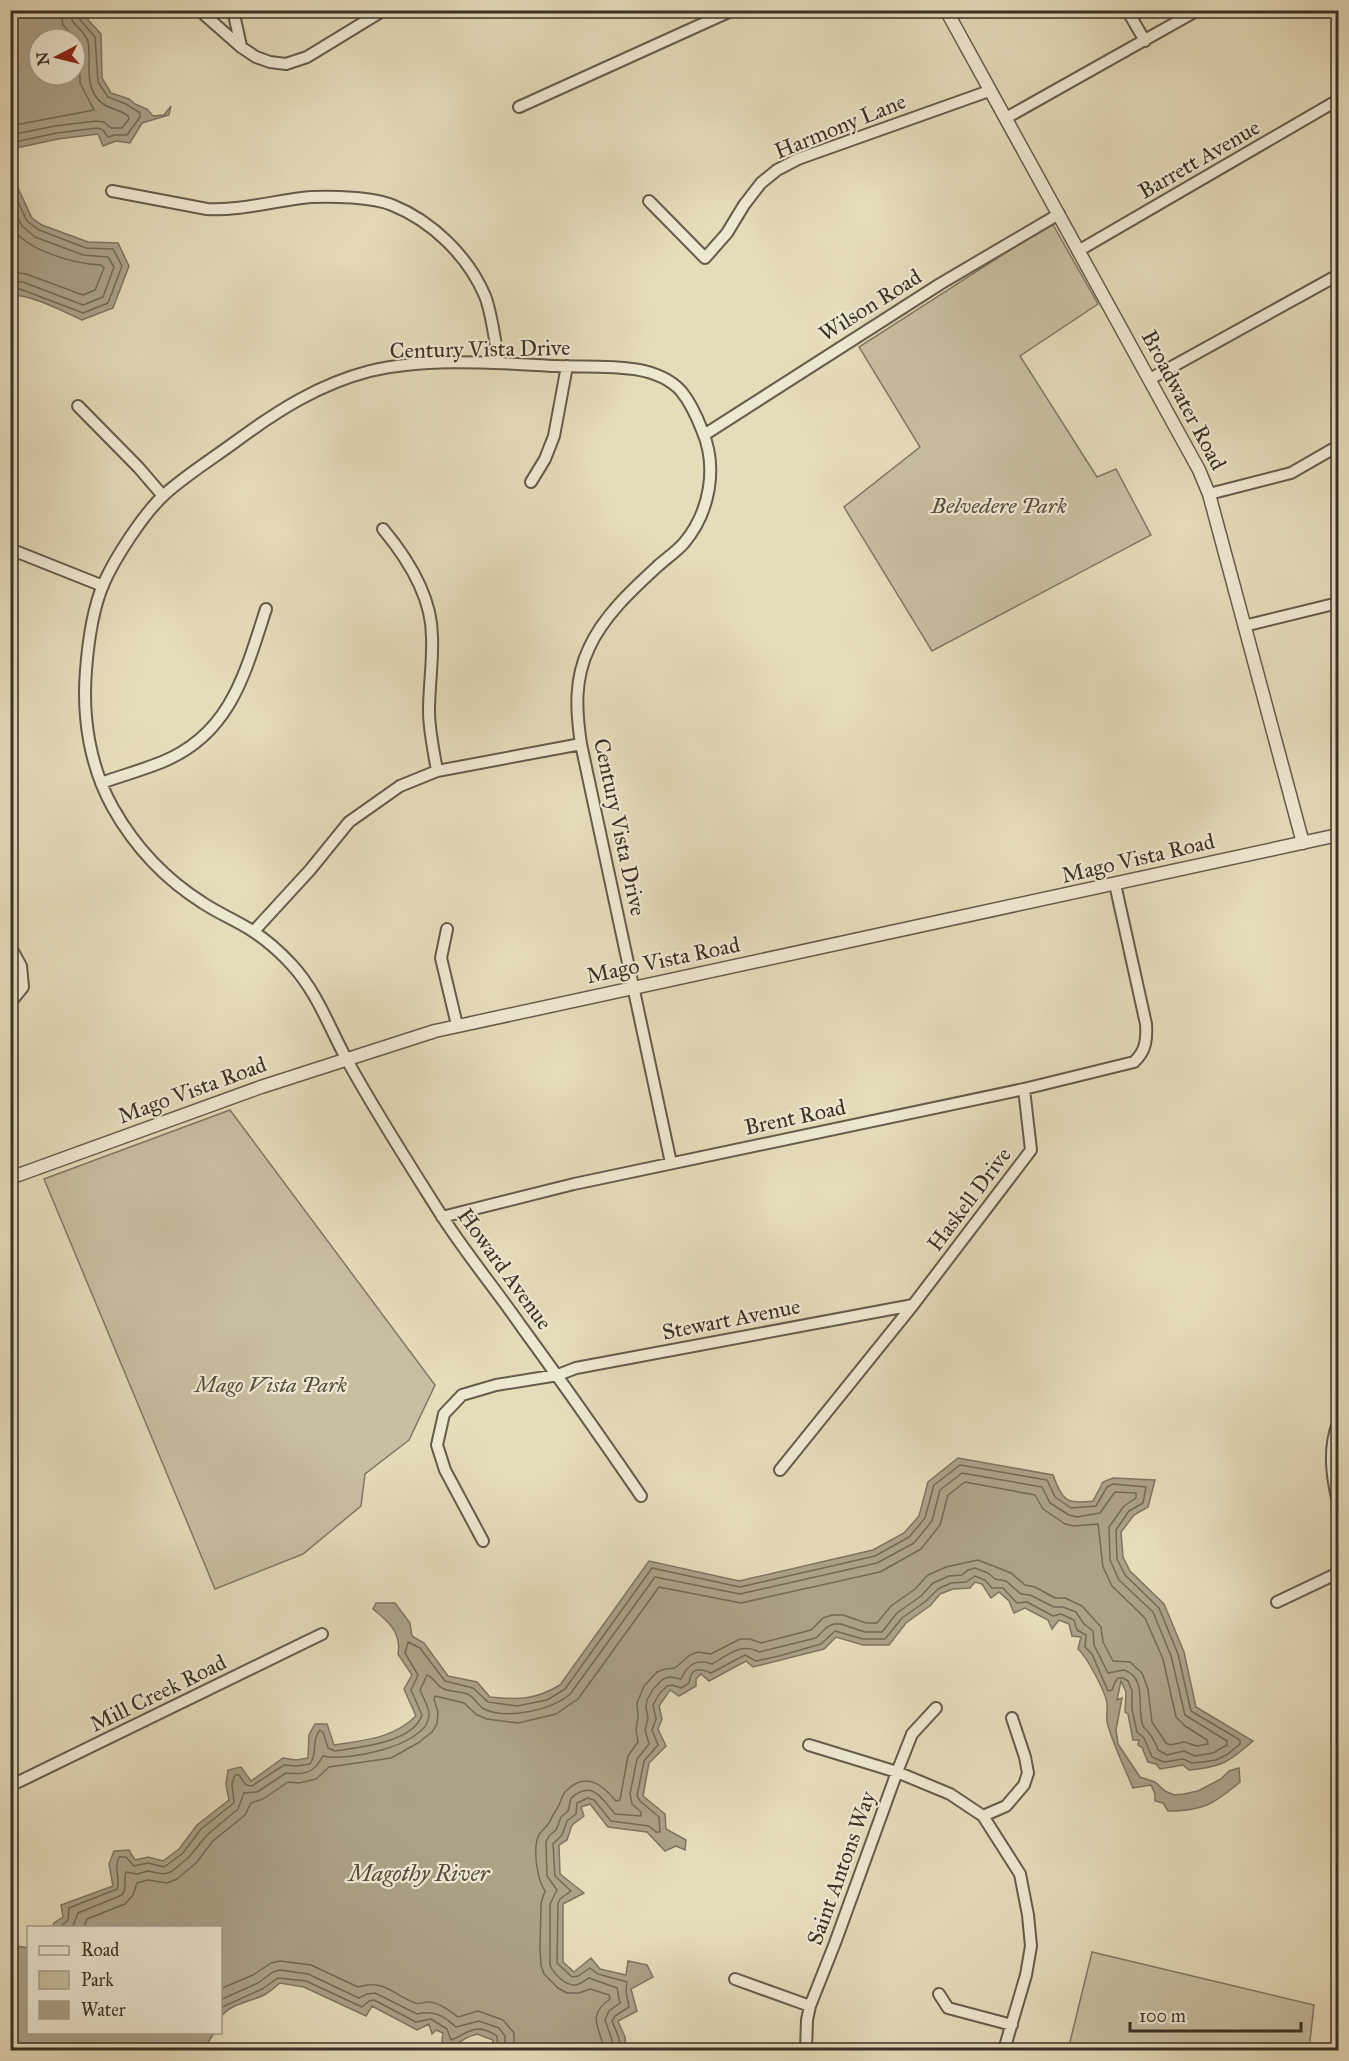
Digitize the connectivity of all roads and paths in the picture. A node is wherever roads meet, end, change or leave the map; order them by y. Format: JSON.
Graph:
{"nodes":[{"id":1,"x":198,"y":10,"type":"edge"},
{"id":2,"x":233,"y":10,"type":"edge"},
{"id":3,"x":384,"y":10,"type":"edge"},
{"id":4,"x":733,"y":10,"type":"edge"},
{"id":5,"x":946,"y":10,"type":"edge"},
{"id":6,"x":1126,"y":10,"type":"edge"},
{"id":7,"x":1198,"y":10,"type":"edge"},
{"id":8,"x":1144,"y":41,"type":"junction"},
{"id":9,"x":241,"y":47,"type":"junction"},
{"id":10,"x":989,"y":91,"type":"junction"},
{"id":11,"x":1338,"y":100,"type":"edge"},
{"id":12,"x":519,"y":107,"type":"dead end"},
{"id":13,"x":1006,"y":118,"type":"junction"},
{"id":14,"x":112,"y":191,"type":"dead end"},
{"id":15,"x":649,"y":201,"type":"dead end"},
{"id":16,"x":1059,"y":214,"type":"junction"},
{"id":17,"x":1078,"y":251,"type":"junction"},
{"id":18,"x":1338,"y":275,"type":"edge"},
{"id":19,"x":499,"y":363,"type":"junction"},
{"id":20,"x":567,"y":366,"type":"junction"},
{"id":21,"x":1150,"y":379,"type":"junction"},
{"id":22,"x":78,"y":406,"type":"dead end"},
{"id":23,"x":704,"y":435,"type":"junction"},
{"id":24,"x":1338,"y":446,"type":"edge"},
{"id":25,"x":531,"y":482,"type":"dead end"},
{"id":26,"x":1209,"y":494,"type":"junction"},
{"id":27,"x":163,"y":496,"type":"junction"},
{"id":28,"x":383,"y":529,"type":"dead end"},
{"id":29,"x":10,"y":549,"type":"edge"},
{"id":30,"x":103,"y":586,"type":"junction"},
{"id":31,"x":1338,"y":603,"type":"edge"},
{"id":32,"x":266,"y":609,"type":"dead end"},
{"id":33,"x":1244,"y":626,"type":"junction"},
{"id":34,"x":581,"y":744,"type":"junction"},
{"id":35,"x":437,"y":771,"type":"junction"},
{"id":36,"x":101,"y":783,"type":"junction"},
{"id":37,"x":1338,"y":835,"type":"edge"},
{"id":38,"x":1303,"y":843,"type":"junction"},
{"id":39,"x":1115,"y":884,"type":"junction"},
{"id":40,"x":447,"y":929,"type":"dead end"},
{"id":41,"x":254,"y":932,"type":"junction"},
{"id":42,"x":10,"y":946,"type":"edge"},
{"id":43,"x":635,"y":987,"type":"junction"},
{"id":44,"x":10,"y":1003,"type":"edge"},
{"id":45,"x":458,"y":1025,"type":"junction"},
{"id":46,"x":346,"y":1059,"type":"junction"},
{"id":47,"x":1024,"y":1089,"type":"junction"},
{"id":48,"x":671,"y":1163,"type":"junction"},
{"id":49,"x":10,"y":1178,"type":"edge"},
{"id":50,"x":442,"y":1217,"type":"junction"},
{"id":51,"x":913,"y":1305,"type":"junction"},
{"id":52,"x":558,"y":1375,"type":"junction"},
{"id":53,"x":1338,"y":1423,"type":"edge"},
{"id":54,"x":780,"y":1470,"type":"dead end"},
{"id":55,"x":641,"y":1496,"type":"dead end"},
{"id":56,"x":1338,"y":1502,"type":"edge"},
{"id":57,"x":483,"y":1541,"type":"dead end"},
{"id":58,"x":1338,"y":1573,"type":"edge"},
{"id":59,"x":1277,"y":1602,"type":"dead end"},
{"id":60,"x":322,"y":1634,"type":"dead end"},
{"id":61,"x":936,"y":1708,"type":"dead end"},
{"id":62,"x":1012,"y":1718,"type":"dead end"},
{"id":63,"x":809,"y":1745,"type":"dead end"},
{"id":64,"x":897,"y":1772,"type":"junction"},
{"id":65,"x":10,"y":1786,"type":"edge"},
{"id":66,"x":983,"y":1816,"type":"junction"},
{"id":67,"x":735,"y":1979,"type":"dead end"},
{"id":68,"x":939,"y":1994,"type":"dead end"},
{"id":69,"x":810,"y":2006,"type":"junction"},
{"id":70,"x":1012,"y":2025,"type":"junction"},
{"id":71,"x":806,"y":2050,"type":"edge"},
{"id":72,"x":1004,"y":2050,"type":"edge"}],
"edges":[{"from":1,"to":9,"type":"street"},
{"from":2,"to":9,"type":"street"},
{"from":3,"to":9,"type":"street"},
{"from":4,"to":12,"type":"street"},
{"from":5,"to":10,"type":"street","name":"Broadwater Road"},
{"from":6,"to":8,"type":"street"},
{"from":7,"to":8,"type":"street"},
{"from":8,"to":13,"type":"street"},
{"from":10,"to":13,"type":"street","name":"Broadwater Road"},
{"from":10,"to":15,"type":"street","name":"Harmony Lane"},
{"from":11,"to":17,"type":"street","name":"Barrett Avenue"},
{"from":13,"to":16,"type":"street","name":"Broadwater Road"},
{"from":14,"to":19,"type":"street"},
{"from":16,"to":17,"type":"street","name":"Broadwater Road"},
{"from":16,"to":23,"type":"street","name":"Wilson Road"},
{"from":17,"to":21,"type":"street","name":"Broadwater Road"},
{"from":18,"to":21,"type":"street"},
{"from":19,"to":20,"type":"street","name":"Century Vista Drive"},
{"from":19,"to":27,"type":"street","name":"Century Vista Drive"},
{"from":20,"to":23,"type":"street","name":"Century Vista Drive"},
{"from":20,"to":25,"type":"street"},
{"from":21,"to":26,"type":"street","name":"Broadwater Road"},
{"from":22,"to":27,"type":"street"},
{"from":23,"to":34,"type":"street","name":"Century Vista Drive"},
{"from":24,"to":26,"type":"street"},
{"from":26,"to":33,"type":"street","name":"Broadwater Road"},
{"from":27,"to":30,"type":"street","name":"Century Vista Drive"},
{"from":28,"to":35,"type":"street"},
{"from":29,"to":30,"type":"street"},
{"from":30,"to":36,"type":"street","name":"Century Vista Drive"},
{"from":31,"to":33,"type":"street"},
{"from":32,"to":36,"type":"street"},
{"from":33,"to":38,"type":"street","name":"Broadwater Road"},
{"from":34,"to":35,"type":"street"},
{"from":34,"to":43,"type":"street","name":"Century Vista Drive"},
{"from":35,"to":41,"type":"street"},
{"from":36,"to":41,"type":"street","name":"Century Vista Drive"},
{"from":37,"to":38,"type":"street","name":"Mago Vista Road"},
{"from":38,"to":39,"type":"street","name":"Mago Vista Road"},
{"from":39,"to":43,"type":"street","name":"Mago Vista Road"},
{"from":39,"to":47,"type":"street"},
{"from":40,"to":45,"type":"street"},
{"from":41,"to":46,"type":"street","name":"Century Vista Drive"},
{"from":42,"to":44,"type":"street"},
{"from":43,"to":45,"type":"street","name":"Mago Vista Road"},
{"from":43,"to":48,"type":"street","name":"Century Vista Drive"},
{"from":45,"to":46,"type":"street","name":"Mago Vista Road"},
{"from":46,"to":49,"type":"street","name":"Mago Vista Road"},
{"from":46,"to":50,"type":"street","name":"Howard Avenue"},
{"from":47,"to":48,"type":"street","name":"Brent Road"},
{"from":47,"to":51,"type":"street","name":"Haskell Drive"},
{"from":48,"to":50,"type":"street","name":"Brent Road"},
{"from":50,"to":52,"type":"street","name":"Howard Avenue"},
{"from":51,"to":52,"type":"street","name":"Stewart Avenue"},
{"from":51,"to":54,"type":"street","name":"Haskell Drive"},
{"from":52,"to":55,"type":"street","name":"Howard Avenue"},
{"from":52,"to":57,"type":"street","name":"Stewart Avenue"},
{"from":53,"to":56,"type":"street"},
{"from":58,"to":59,"type":"street"},
{"from":60,"to":65,"type":"street","name":"Mill Creek Road"},
{"from":61,"to":64,"type":"street","name":"Saint Antons Way"},
{"from":62,"to":66,"type":"street"},
{"from":63,"to":64,"type":"street"},
{"from":64,"to":66,"type":"street"},
{"from":64,"to":69,"type":"street","name":"Saint Antons Way"},
{"from":66,"to":70,"type":"street"},
{"from":67,"to":69,"type":"street"},
{"from":68,"to":70,"type":"street"},
{"from":69,"to":71,"type":"street","name":"Saint Antons Way"},
{"from":70,"to":72,"type":"street"}]}
